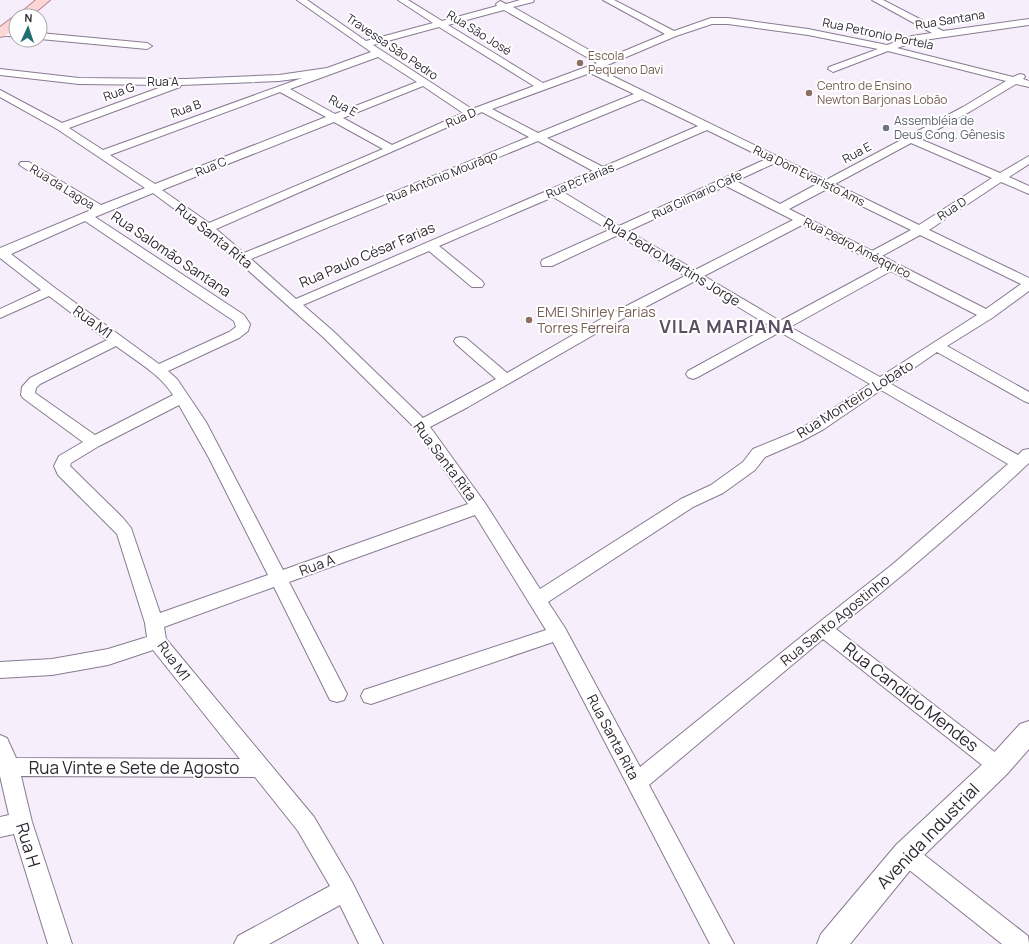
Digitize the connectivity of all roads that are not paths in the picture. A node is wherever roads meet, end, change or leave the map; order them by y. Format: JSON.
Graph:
{"nodes":[{"id":1,"x":44,"y":0,"type":"edge"},
{"id":2,"x":301,"y":0,"type":"edge"},
{"id":3,"x":402,"y":0,"type":"edge"},
{"id":4,"x":493,"y":0,"type":"edge"},
{"id":5,"x":530,"y":0,"type":"edge"},
{"id":6,"x":607,"y":0,"type":"edge"},
{"id":7,"x":898,"y":0,"type":"edge"},
{"id":8,"x":880,"y":2,"type":"edge"},
{"id":9,"x":505,"y":6,"type":"junction"},
{"id":10,"x":34,"y":8,"type":"edge"},
{"id":11,"x":718,"y":21,"type":"joint"},
{"id":12,"x":1029,"y":22,"type":"edge"},
{"id":13,"x":439,"y":24,"type":"junction"},
{"id":14,"x":940,"y":33,"type":"junction"},
{"id":15,"x":673,"y":34,"type":"junction"},
{"id":16,"x":48,"y":37,"type":"edge"},
{"id":17,"x":365,"y":44,"type":"junction"},
{"id":18,"x":146,"y":46,"type":"dead end"},
{"id":19,"x":888,"y":48,"type":"junction"},
{"id":20,"x":379,"y":52,"type":"junction"},
{"id":21,"x":605,"y":63,"type":"junction"},
{"id":22,"x":590,"y":69,"type":"junction"},
{"id":23,"x":833,"y":69,"type":"dead end"},
{"id":24,"x":326,"y":71,"type":"junction"},
{"id":25,"x":0,"y":72,"type":"edge"},
{"id":26,"x":1029,"y":73,"type":"edge"},
{"id":27,"x":1016,"y":80,"type":"junction"},
{"id":28,"x":186,"y":82,"type":"junction"},
{"id":29,"x":423,"y":83,"type":"junction"},
{"id":30,"x":1029,"y":84,"type":"edge"},
{"id":31,"x":542,"y":87,"type":"junction"},
{"id":32,"x":280,"y":88,"type":"junction"},
{"id":33,"x":0,"y":93,"type":"edge"},
{"id":34,"x":642,"y":95,"type":"junction"},
{"id":35,"x":484,"y":108,"type":"junction"},
{"id":36,"x":471,"y":113,"type":"junction"},
{"id":37,"x":336,"y":117,"type":"junction"},
{"id":38,"x":707,"y":126,"type":"junction"},
{"id":39,"x":61,"y":127,"type":"junction"},
{"id":40,"x":538,"y":137,"type":"junction"},
{"id":41,"x":911,"y":139,"type":"junction"},
{"id":42,"x":392,"y":149,"type":"junction"},
{"id":43,"x":102,"y":154,"type":"junction"},
{"id":44,"x":1029,"y":159,"type":"edge"},
{"id":45,"x":775,"y":160,"type":"junction"},
{"id":46,"x":25,"y":164,"type":"dead end"},
{"id":47,"x":602,"y":171,"type":"junction"},
{"id":48,"x":1000,"y":177,"type":"junction"},
{"id":49,"x":726,"y":181,"type":"junction"},
{"id":50,"x":827,"y":184,"type":"junction"},
{"id":51,"x":154,"y":189,"type":"junction"},
{"id":52,"x":1029,"y":190,"type":"edge"},
{"id":53,"x":554,"y":192,"type":"junction"},
{"id":54,"x":780,"y":209,"type":"junction"},
{"id":55,"x":100,"y":210,"type":"junction"},
{"id":56,"x":85,"y":216,"type":"junction"},
{"id":57,"x":802,"y":220,"type":"junction"},
{"id":58,"x":208,"y":228,"type":"junction"},
{"id":59,"x":920,"y":230,"type":"junction"},
{"id":60,"x":618,"y":231,"type":"junction"},
{"id":61,"x":453,"y":236,"type":"joint"},
{"id":62,"x":430,"y":246,"type":"junction"},
{"id":63,"x":1,"y":253,"type":"edge"},
{"id":64,"x":873,"y":256,"type":"junction"},
{"id":65,"x":242,"y":258,"type":"junction"},
{"id":66,"x":547,"y":262,"type":"dead end"},
{"id":67,"x":891,"y":266,"type":"junction"},
{"id":68,"x":695,"y":276,"type":"junction"},
{"id":69,"x":477,"y":284,"type":"dead end"},
{"id":70,"x":1029,"y":284,"type":"edge"},
{"id":71,"x":50,"y":291,"type":"junction"},
{"id":72,"x":295,"y":304,"type":"junction"},
{"id":73,"x":0,"y":314,"type":"edge"},
{"id":74,"x":987,"y":315,"type":"junction"},
{"id":75,"x":781,"y":327,"type":"junction"},
{"id":76,"x":118,"y":340,"type":"junction"},
{"id":77,"x":461,"y":341,"type":"dead end"},
{"id":78,"x":936,"y":346,"type":"junction"},
{"id":79,"x":158,"y":370,"type":"junction"},
{"id":80,"x":693,"y":374,"type":"dead end"},
{"id":81,"x":506,"y":379,"type":"junction"},
{"id":82,"x":881,"y":384,"type":"junction"},
{"id":83,"x":182,"y":397,"type":"junction"},
{"id":84,"x":1029,"y":398,"type":"edge"},
{"id":85,"x":420,"y":425,"type":"junction"},
{"id":86,"x":94,"y":442,"type":"junction"},
{"id":87,"x":1024,"y":458,"type":"edge"},
{"id":88,"x":479,"y":506,"type":"junction"},
{"id":89,"x":279,"y":578,"type":"junction"},
{"id":90,"x":538,"y":599,"type":"junction"},
{"id":91,"x":823,"y":629,"type":"junction"},
{"id":92,"x":156,"y":632,"type":"junction"},
{"id":93,"x":558,"y":633,"type":"junction"},
{"id":94,"x":0,"y":670,"type":"edge"},
{"id":95,"x":337,"y":694,"type":"dead end"},
{"id":96,"x":371,"y":696,"type":"dead end"},
{"id":97,"x":1029,"y":732,"type":"edge"},
{"id":98,"x":0,"y":744,"type":"edge"},
{"id":99,"x":998,"y":766,"type":"junction"},
{"id":100,"x":9,"y":767,"type":"junction"},
{"id":101,"x":260,"y":768,"type":"junction"},
{"id":102,"x":637,"y":782,"type":"junction"},
{"id":103,"x":21,"y":822,"type":"junction"},
{"id":104,"x":0,"y":827,"type":"edge"},
{"id":105,"x":906,"y":854,"type":"junction"},
{"id":106,"x":344,"y":890,"type":"junction"},
{"id":107,"x":60,"y":944,"type":"edge"},
{"id":108,"x":246,"y":944,"type":"edge"},
{"id":109,"x":371,"y":944,"type":"edge"},
{"id":110,"x":722,"y":944,"type":"edge"},
{"id":111,"x":831,"y":944,"type":"edge"},
{"id":112,"x":1020,"y":944,"type":"edge"}],
"edges":[{"from":1,"to":10,"type":"main road"},
{"from":2,"to":17,"type":"street","name":"Travessa São Pedro"},
{"from":3,"to":13,"type":"street","name":"Rua São José"},
{"from":4,"to":9,"type":"street"},
{"from":5,"to":9,"type":"street"},
{"from":6,"to":15,"type":"street"},
{"from":7,"to":8,"type":"street"},
{"from":8,"to":14,"type":"street"},
{"from":9,"to":13,"type":"street"},
{"from":9,"to":21,"type":"street"},
{"from":11,"to":15,"type":"street","name":"Rua D"},
{"from":11,"to":19,"type":"street","name":"Rua Petronio Portela"},
{"from":12,"to":14,"type":"street","name":"Rua Santana"},
{"from":13,"to":17,"type":"street"},
{"from":13,"to":31,"type":"street","name":"Rua São José"},
{"from":14,"to":19,"type":"street","name":"Rua Santana"},
{"from":15,"to":21,"type":"street","name":"Rua D"},
{"from":16,"to":18,"type":"street"},
{"from":17,"to":20,"type":"street","name":"Travessa São Pedro"},
{"from":19,"to":23,"type":"street","name":"Rua Santana"},
{"from":19,"to":27,"type":"street","name":"Rua Petronio Portela"},
{"from":20,"to":24,"type":"street","name":"Rua A"},
{"from":20,"to":29,"type":"street","name":"Travessa São Pedro"},
{"from":21,"to":22,"type":"street","name":"Rua D"},
{"from":22,"to":31,"type":"street","name":"Rua D"},
{"from":22,"to":34,"type":"street","name":"Rua Dom Evaristo Ams"},
{"from":24,"to":28,"type":"street","name":"Rua A"},
{"from":24,"to":32,"type":"street","name":"Rua A"},
{"from":25,"to":28,"type":"street","name":"Rua A"},
{"from":26,"to":27,"type":"street","name":"Rua E"},
{"from":27,"to":30,"type":"street","name":"Rua Petronio Portela"},
{"from":27,"to":41,"type":"street","name":"Rua E"},
{"from":28,"to":39,"type":"street","name":"Rua G"},
{"from":29,"to":36,"type":"street","name":"Travessa São Pedro"},
{"from":29,"to":37,"type":"street","name":"Rua C"},
{"from":31,"to":35,"type":"street","name":"Rua D"},
{"from":32,"to":37,"type":"street","name":"Rua E"},
{"from":32,"to":43,"type":"street","name":"Rua B"},
{"from":33,"to":39,"type":"street","name":"Rua Santa Rita"},
{"from":34,"to":38,"type":"street","name":"Rua Dom Evaristo Ams"},
{"from":34,"to":40,"type":"street","name":"Rua Antônio Mourãqo"},
{"from":35,"to":36,"type":"street","name":"Rua D"},
{"from":35,"to":40,"type":"street"},
{"from":36,"to":42,"type":"street","name":"Rua D"},
{"from":37,"to":42,"type":"street","name":"Rua E"},
{"from":37,"to":51,"type":"street","name":"Rua C"},
{"from":38,"to":45,"type":"street","name":"Rua Dom Evaristo Ams"},
{"from":38,"to":47,"type":"street","name":"Rua Pc Farias"},
{"from":39,"to":43,"type":"street","name":"Rua Santa Rita"},
{"from":40,"to":47,"type":"street"},
{"from":40,"to":65,"type":"street","name":"Rua Antônio Mourãqo"},
{"from":41,"to":48,"type":"street"},
{"from":41,"to":50,"type":"street","name":"Rua E"},
{"from":42,"to":58,"type":"street","name":"Rua D"},
{"from":43,"to":51,"type":"street","name":"Rua Santa Rita"},
{"from":44,"to":48,"type":"street","name":"Rua D"},
{"from":45,"to":49,"type":"street","name":"Rua Gilmario Cafe"},
{"from":45,"to":50,"type":"street","name":"Rua Dom Evaristo Ams"},
{"from":46,"to":55,"type":"street","name":"Rua da Lagoa"},
{"from":47,"to":53,"type":"street","name":"Rua Pc Farias"},
{"from":48,"to":52,"type":"street"},
{"from":48,"to":59,"type":"street","name":"Rua D"},
{"from":49,"to":54,"type":"street","name":"Rua Pedro Améqqrico"},
{"from":49,"to":60,"type":"street","name":"Rua Gilmario Cafe"},
{"from":50,"to":54,"type":"street","name":"Rua E"},
{"from":50,"to":59,"type":"street","name":"Rua Dom Evaristo Ams"},
{"from":51,"to":55,"type":"street","name":"Rua C"},
{"from":51,"to":58,"type":"street","name":"Rua Santa Rita"},
{"from":53,"to":60,"type":"street","name":"Rua Pedro Martins Jorge"},
{"from":53,"to":61,"type":"street","name":"Rua Pc Farias"},
{"from":54,"to":57,"type":"street","name":"Rua Pedro Améqqrico"},
{"from":55,"to":56,"type":"street","name":"Rua C"},
{"from":56,"to":63,"type":"street","name":"Rua C"},
{"from":56,"to":79,"type":"street","name":"Rua Salomão Santana"},
{"from":57,"to":64,"type":"street","name":"Rua Pedro Améqqrico"},
{"from":57,"to":68,"type":"street"},
{"from":58,"to":65,"type":"street","name":"Rua Santa Rita"},
{"from":59,"to":64,"type":"street","name":"Rua D"},
{"from":59,"to":70,"type":"street","name":"Rua Dom Evaristo Ams"},
{"from":60,"to":66,"type":"street","name":"Rua Gilmario Cafe"},
{"from":60,"to":68,"type":"street","name":"Rua Pedro Martins Jorge"},
{"from":61,"to":62,"type":"street","name":"Rua Paulo César Farias"},
{"from":62,"to":69,"type":"street"},
{"from":62,"to":72,"type":"street","name":"Rua Paulo César Farias"},
{"from":63,"to":71,"type":"street","name":"Rua M1"},
{"from":64,"to":67,"type":"street","name":"Rua Pedro Améqqrico"},
{"from":65,"to":72,"type":"street","name":"Rua Santa Rita"},
{"from":67,"to":74,"type":"street","name":"Rua Pedro Améqqrico"},
{"from":67,"to":75,"type":"street"},
{"from":68,"to":75,"type":"street","name":"Rua Pedro Martins Jorge"},
{"from":68,"to":81,"type":"street"},
{"from":70,"to":74,"type":"street","name":"Rua Monteiro Lobato"},
{"from":71,"to":73,"type":"street"},
{"from":71,"to":76,"type":"street","name":"Rua M1"},
{"from":72,"to":85,"type":"street","name":"Rua Santa Rita"},
{"from":74,"to":78,"type":"street","name":"Rua Monteiro Lobato"},
{"from":75,"to":80,"type":"street"},
{"from":75,"to":82,"type":"street","name":"Rua Pedro Martins Jorge"},
{"from":76,"to":79,"type":"street","name":"Rua M1"},
{"from":76,"to":86,"type":"street"},
{"from":77,"to":81,"type":"street"},
{"from":78,"to":82,"type":"street","name":"Rua Monteiro Lobato"},
{"from":78,"to":84,"type":"street"},
{"from":79,"to":83,"type":"street","name":"Rua M1"},
{"from":81,"to":85,"type":"street"},
{"from":82,"to":87,"type":"street","name":"Rua Pedro Martins Jorge"},
{"from":82,"to":90,"type":"street","name":"Rua Monteiro Lobato"},
{"from":83,"to":86,"type":"street","name":"Rua M1"},
{"from":83,"to":89,"type":"street","name":"Rua M1"},
{"from":85,"to":88,"type":"street","name":"Rua Santa Rita"},
{"from":86,"to":92,"type":"street","name":"Rua M1"},
{"from":87,"to":91,"type":"street","name":"Rua Santo Agostinho"},
{"from":88,"to":89,"type":"street","name":"Rua A"},
{"from":88,"to":90,"type":"street","name":"Rua Santa Rita"},
{"from":89,"to":92,"type":"street","name":"Rua A"},
{"from":89,"to":95,"type":"street","name":"Rua M1"},
{"from":90,"to":93,"type":"street","name":"Rua Santa Rita"},
{"from":91,"to":99,"type":"street","name":"Rua Candido Mendes"},
{"from":91,"to":102,"type":"street","name":"Rua Santo Agostinho"},
{"from":92,"to":94,"type":"street","name":"Rua A"},
{"from":92,"to":101,"type":"street","name":"Rua M1"},
{"from":93,"to":96,"type":"street"},
{"from":93,"to":102,"type":"street","name":"Rua Santa Rita"},
{"from":97,"to":99,"type":"street","name":"Avenida Industrial"},
{"from":98,"to":100,"type":"street","name":"Rua H"},
{"from":99,"to":105,"type":"street","name":"Avenida Industrial"},
{"from":100,"to":101,"type":"street","name":"Rua Vinte e Sete de Agosto"},
{"from":100,"to":103,"type":"street","name":"Rua H"},
{"from":101,"to":106,"type":"street","name":"Rua M1"},
{"from":102,"to":110,"type":"street","name":"Rua Santa Rita"},
{"from":103,"to":104,"type":"street"},
{"from":103,"to":107,"type":"street","name":"Rua H"},
{"from":105,"to":111,"type":"street","name":"Avenida Industrial"},
{"from":105,"to":112,"type":"street"},
{"from":106,"to":108,"type":"street"},
{"from":106,"to":109,"type":"street","name":"Rua M1"}]}
